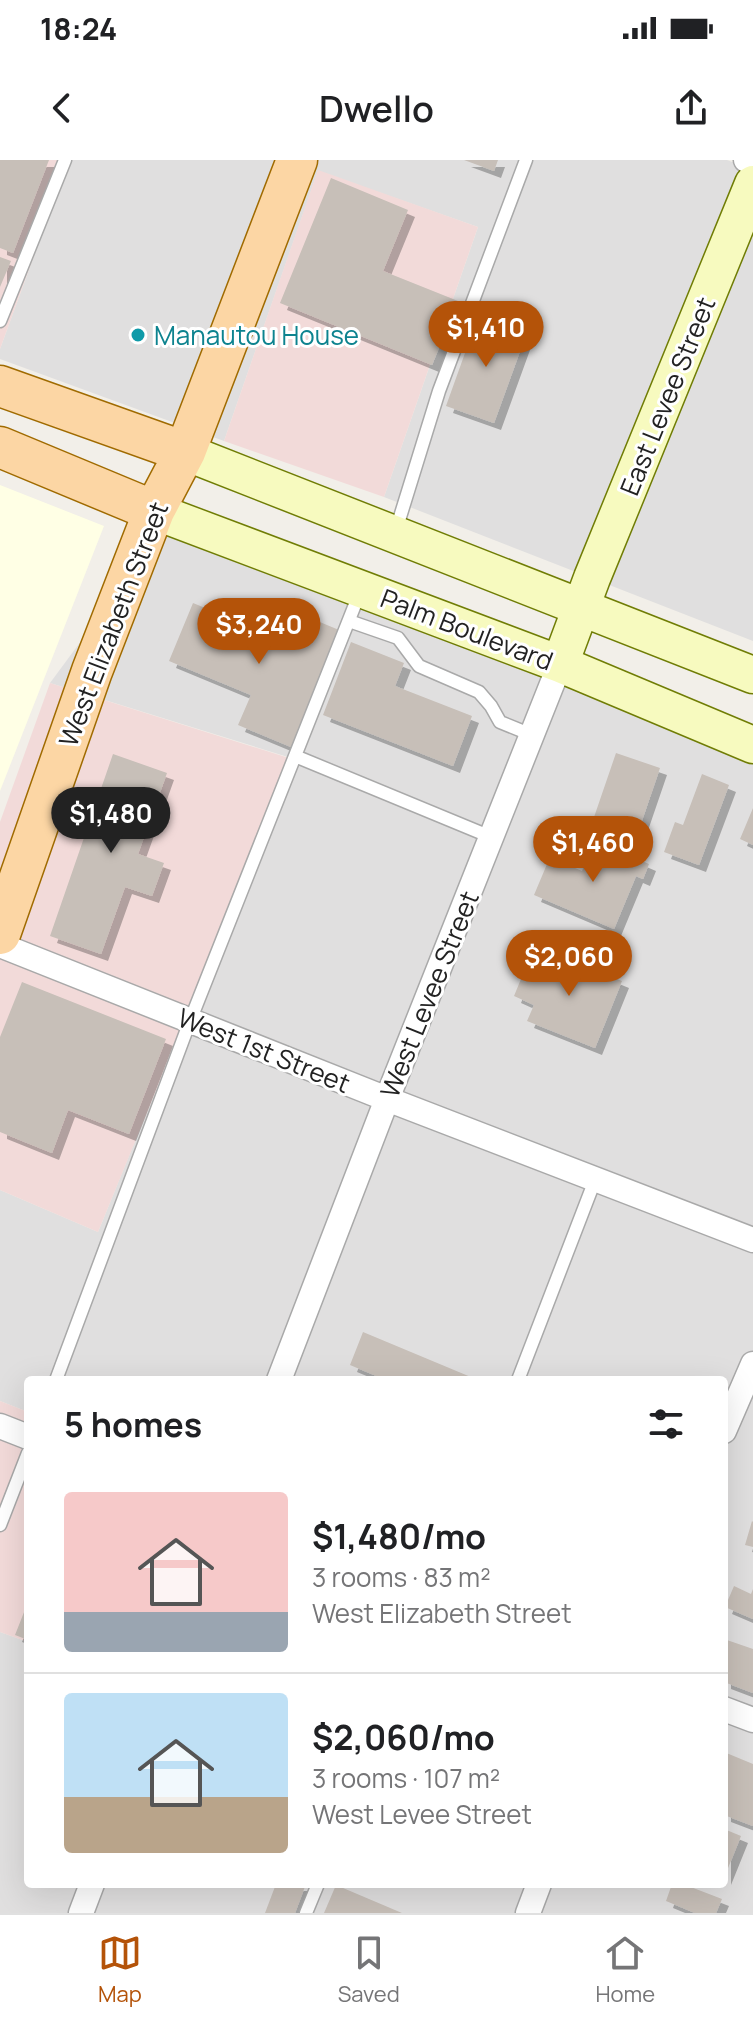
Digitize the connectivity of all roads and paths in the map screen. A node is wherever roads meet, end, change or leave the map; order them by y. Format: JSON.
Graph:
{"nodes":[{"id":1,"x":65,"y":160,"type":"edge"},
{"id":2,"x":297,"y":160,"type":"edge"},
{"id":3,"x":526,"y":160,"type":"edge"},
{"id":4,"x":746,"y":160,"type":"edge"},
{"id":5,"x":753,"y":162,"type":"edge"},
{"id":6,"x":753,"y":184,"type":"edge"},
{"id":7,"x":0,"y":321,"type":"edge"},
{"id":8,"x":0,"y":386,"type":"edge"},
{"id":9,"x":0,"y":447,"type":"edge"},
{"id":10,"x":185,"y":452,"type":"junction"},
{"id":11,"x":154,"y":511,"type":"junction"},
{"id":12,"x":394,"y":535,"type":"junction"},
{"id":13,"x":355,"y":605,"type":"junction"},
{"id":14,"x":580,"y":609,"type":"junction"},
{"id":15,"x":560,"y":664,"type":"junction"},
{"id":16,"x":753,"y":675,"type":"edge"},
{"id":17,"x":532,"y":735,"type":"junction"},
{"id":18,"x":753,"y":745,"type":"edge"},
{"id":19,"x":295,"y":756,"type":"junction"},
{"id":20,"x":491,"y":837,"type":"junction"},
{"id":21,"x":0,"y":934,"type":"edge"},
{"id":22,"x":0,"y":945,"type":"edge"},
{"id":23,"x":190,"y":1021,"type":"junction"},
{"id":24,"x":387,"y":1099,"type":"junction"},
{"id":25,"x":595,"y":1180,"type":"junction"},
{"id":26,"x":753,"y":1240,"type":"edge"},
{"id":27,"x":753,"y":1364,"type":"edge"},
{"id":28,"x":57,"y":1376,"type":"edge"},
{"id":29,"x":281,"y":1376,"type":"edge"},
{"id":30,"x":520,"y":1376,"type":"edge"},
{"id":31,"x":728,"y":1422,"type":"edge"},
{"id":32,"x":0,"y":1426,"type":"edge"},
{"id":33,"x":24,"y":1435,"type":"edge"},
{"id":34,"x":24,"y":1463,"type":"edge"},
{"id":35,"x":0,"y":1525,"type":"edge"},
{"id":36,"x":728,"y":1711,"type":"edge"},
{"id":37,"x":753,"y":1720,"type":"edge"},
{"id":38,"x":90,"y":1888,"type":"edge"},
{"id":39,"x":316,"y":1888,"type":"edge"},
{"id":40,"x":537,"y":1888,"type":"edge"},
{"id":41,"x":81,"y":1913,"type":"edge"},
{"id":42,"x":306,"y":1913,"type":"edge"},
{"id":43,"x":528,"y":1913,"type":"edge"}],
"edges":[{"from":1,"to":7,"type":"lane"},
{"from":2,"to":10,"type":"main road","name":"West Elizabeth Street"},
{"from":3,"to":12,"type":"lane"},
{"from":4,"to":5,"type":"street"},
{"from":6,"to":14,"type":"main road","name":"East Levee Street"},
{"from":8,"to":10,"type":"main road"},
{"from":9,"to":11,"type":"main road","name":"Palm Boulevard"},
{"from":10,"to":11,"type":"main road","name":"West Elizabeth Street"},
{"from":10,"to":12,"type":"main road"},
{"from":11,"to":13,"type":"main road","name":"Palm Boulevard"},
{"from":11,"to":21,"type":"main road","name":"West Elizabeth Street"},
{"from":12,"to":14,"type":"main road"},
{"from":13,"to":15,"type":"main road","name":"Palm Boulevard"},
{"from":13,"to":17,"type":"lane"},
{"from":13,"to":19,"type":"lane"},
{"from":14,"to":15,"type":"main road","name":"West Levee Street"},
{"from":14,"to":16,"type":"main road"},
{"from":15,"to":17,"type":"street","name":"West Levee Street"},
{"from":15,"to":18,"type":"main road","name":"Palm Boulevard"},
{"from":17,"to":20,"type":"street","name":"West Levee Street"},
{"from":19,"to":20,"type":"lane"},
{"from":19,"to":23,"type":"lane"},
{"from":20,"to":24,"type":"street","name":"West Levee Street"},
{"from":22,"to":23,"type":"street","name":"West 1st Street"},
{"from":23,"to":24,"type":"street","name":"West 1st Street"},
{"from":23,"to":28,"type":"lane"},
{"from":24,"to":25,"type":"street","name":"West 1st Street"},
{"from":24,"to":29,"type":"street","name":"West Levee Street"},
{"from":25,"to":26,"type":"street","name":"West 1st Street"},
{"from":25,"to":30,"type":"lane"},
{"from":27,"to":31,"type":"street"},
{"from":32,"to":33,"type":"street"},
{"from":34,"to":35,"type":"lane"},
{"from":36,"to":37,"type":"street"},
{"from":38,"to":41,"type":"street"},
{"from":39,"to":42,"type":"lane"},
{"from":40,"to":43,"type":"street"}]}
